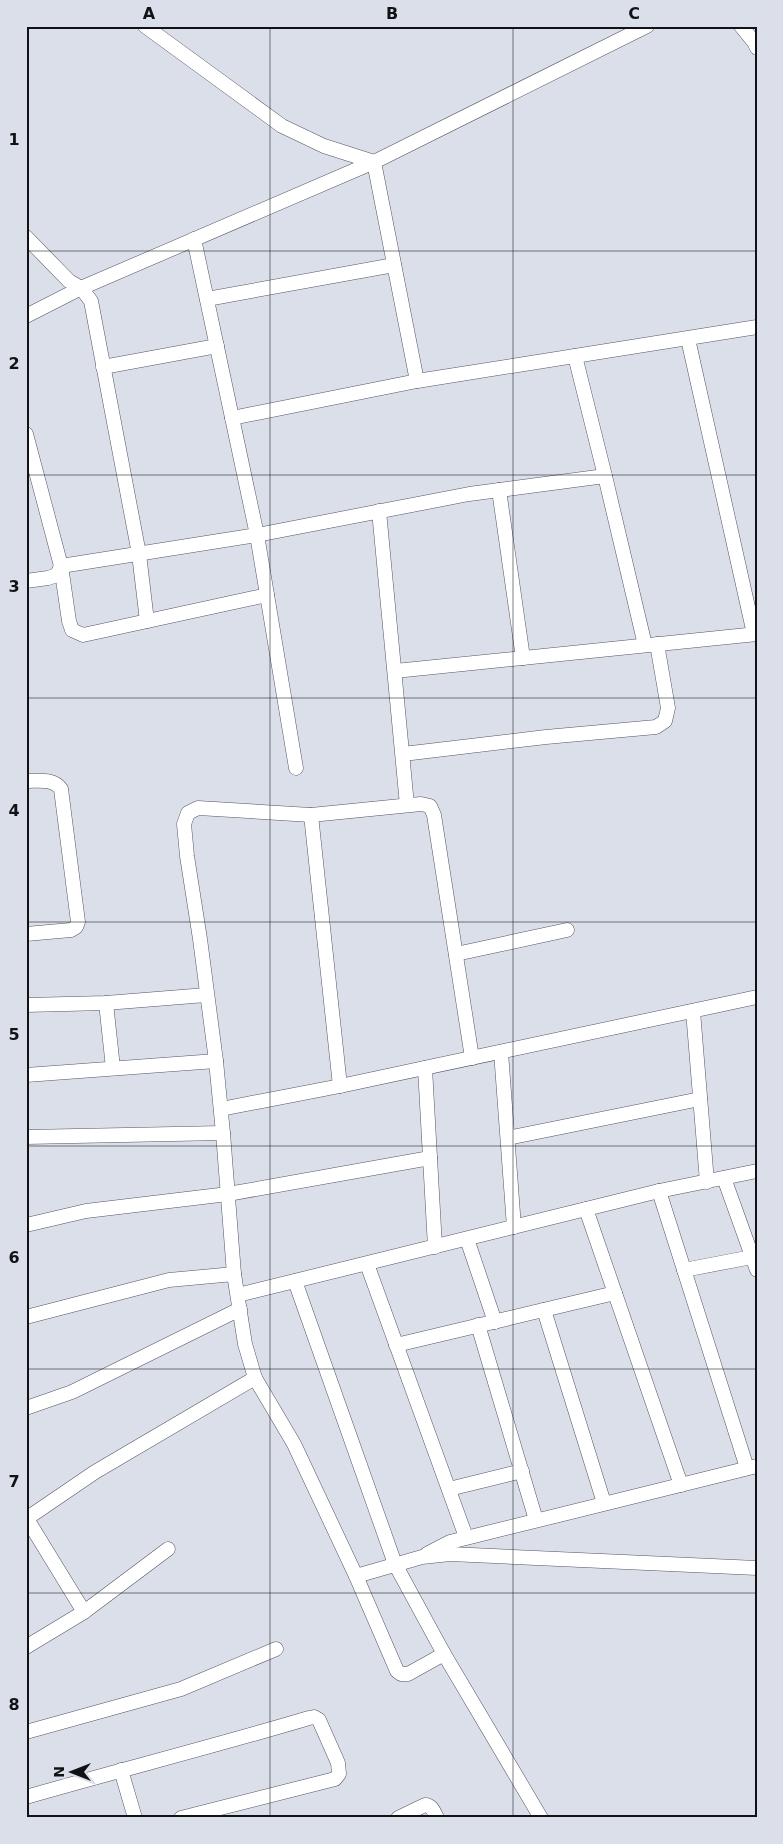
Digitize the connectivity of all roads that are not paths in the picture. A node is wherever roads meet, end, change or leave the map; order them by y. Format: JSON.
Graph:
{"nodes":[{"id":1,"x":145,"y":26,"type":"edge"},
{"id":2,"x":647,"y":26,"type":"edge"},
{"id":3,"x":741,"y":26,"type":"edge"},
{"id":4,"x":757,"y":48,"type":"edge"},
{"id":5,"x":374,"y":162,"type":"junction"},
{"id":6,"x":26,"y":237,"type":"edge"},
{"id":7,"x":194,"y":239,"type":"junction"},
{"id":8,"x":394,"y":265,"type":"junction"},
{"id":9,"x":81,"y":288,"type":"junction"},
{"id":10,"x":207,"y":300,"type":"junction"},
{"id":11,"x":26,"y":316,"type":"edge"},
{"id":12,"x":757,"y":327,"type":"edge"},
{"id":13,"x":688,"y":339,"type":"junction"},
{"id":14,"x":217,"y":346,"type":"junction"},
{"id":15,"x":575,"y":356,"type":"junction"},
{"id":16,"x":103,"y":367,"type":"junction"},
{"id":17,"x":416,"y":381,"type":"junction"},
{"id":18,"x":232,"y":418,"type":"junction"},
{"id":19,"x":26,"y":434,"type":"edge"},
{"id":20,"x":605,"y":476,"type":"junction"},
{"id":21,"x":499,"y":490,"type":"junction"},
{"id":22,"x":378,"y":511,"type":"junction"},
{"id":23,"x":257,"y":535,"type":"junction"},
{"id":24,"x":139,"y":554,"type":"junction"},
{"id":25,"x":61,"y":566,"type":"junction"},
{"id":26,"x":26,"y":581,"type":"edge"},
{"id":27,"x":267,"y":595,"type":"junction"},
{"id":28,"x":147,"y":621,"type":"junction"},
{"id":29,"x":755,"y":634,"type":"edge"},
{"id":30,"x":651,"y":645,"type":"junction"},
{"id":31,"x":523,"y":658,"type":"junction"},
{"id":32,"x":395,"y":671,"type":"junction"},
{"id":33,"x":403,"y":761,"type":"junction"},
{"id":34,"x":296,"y":768,"type":"dead end"},
{"id":35,"x":26,"y":781,"type":"edge"},
{"id":36,"x":406,"y":800,"type":"junction"},
{"id":37,"x":311,"y":815,"type":"junction"},
{"id":38,"x":568,"y":930,"type":"dead end"},
{"id":39,"x":26,"y":934,"type":"edge"},
{"id":40,"x":456,"y":954,"type":"junction"},
{"id":41,"x":206,"y":995,"type":"junction"},
{"id":42,"x":757,"y":997,"type":"edge"},
{"id":43,"x":106,"y":1003,"type":"junction"},
{"id":44,"x":26,"y":1005,"type":"edge"},
{"id":45,"x":693,"y":1011,"type":"junction"},
{"id":46,"x":501,"y":1052,"type":"junction"},
{"id":47,"x":472,"y":1058,"type":"junction"},
{"id":48,"x":216,"y":1061,"type":"junction"},
{"id":49,"x":113,"y":1068,"type":"junction"},
{"id":50,"x":424,"y":1068,"type":"junction"},
{"id":51,"x":26,"y":1075,"type":"edge"},
{"id":52,"x":340,"y":1086,"type":"junction"},
{"id":53,"x":700,"y":1099,"type":"junction"},
{"id":54,"x":221,"y":1109,"type":"junction"},
{"id":55,"x":224,"y":1133,"type":"junction"},
{"id":56,"x":26,"y":1137,"type":"edge"},
{"id":57,"x":508,"y":1138,"type":"junction"},
{"id":58,"x":430,"y":1158,"type":"junction"},
{"id":59,"x":757,"y":1171,"type":"edge"},
{"id":60,"x":724,"y":1178,"type":"junction"},
{"id":61,"x":707,"y":1182,"type":"junction"},
{"id":62,"x":659,"y":1192,"type":"junction"},
{"id":63,"x":228,"y":1194,"type":"junction"},
{"id":64,"x":586,"y":1209,"type":"junction"},
{"id":65,"x":26,"y":1225,"type":"edge"},
{"id":66,"x":514,"y":1227,"type":"junction"},
{"id":67,"x":467,"y":1239,"type":"junction"},
{"id":68,"x":435,"y":1247,"type":"junction"},
{"id":69,"x":367,"y":1264,"type":"junction"},
{"id":70,"x":755,"y":1264,"type":"edge"},
{"id":71,"x":684,"y":1270,"type":"junction"},
{"id":72,"x":234,"y":1274,"type":"junction"},
{"id":73,"x":295,"y":1281,"type":"junction"},
{"id":74,"x":615,"y":1293,"type":"junction"},
{"id":75,"x":239,"y":1302,"type":"junction"},
{"id":76,"x":544,"y":1310,"type":"junction"},
{"id":77,"x":26,"y":1317,"type":"edge"},
{"id":78,"x":494,"y":1322,"type":"junction"},
{"id":79,"x":478,"y":1325,"type":"junction"},
{"id":80,"x":396,"y":1345,"type":"junction"},
{"id":81,"x":256,"y":1378,"type":"junction"},
{"id":82,"x":26,"y":1408,"type":"edge"},
{"id":83,"x":752,"y":1467,"type":"edge"},
{"id":84,"x":522,"y":1471,"type":"junction"},
{"id":85,"x":681,"y":1485,"type":"junction"},
{"id":86,"x":449,"y":1489,"type":"junction"},
{"id":87,"x":604,"y":1504,"type":"junction"},
{"id":88,"x":26,"y":1519,"type":"edge"},
{"id":89,"x":536,"y":1520,"type":"junction"},
{"id":90,"x":466,"y":1537,"type":"junction"},
{"id":91,"x":168,"y":1549,"type":"dead end"},
{"id":92,"x":422,"y":1557,"type":"junction"},
{"id":93,"x":395,"y":1564,"type":"junction"},
{"id":94,"x":757,"y":1568,"type":"edge"},
{"id":95,"x":356,"y":1576,"type":"junction"},
{"id":96,"x":84,"y":1612,"type":"junction"},
{"id":97,"x":26,"y":1647,"type":"edge"},
{"id":98,"x":276,"y":1649,"type":"dead end"},
{"id":99,"x":444,"y":1654,"type":"junction"},
{"id":100,"x":26,"y":1732,"type":"edge"},
{"id":101,"x":121,"y":1770,"type":"junction"},
{"id":102,"x":26,"y":1798,"type":"edge"},
{"id":103,"x":135,"y":1818,"type":"edge"},
{"id":104,"x":182,"y":1818,"type":"edge"},
{"id":105,"x":398,"y":1818,"type":"edge"},
{"id":106,"x":437,"y":1818,"type":"edge"},
{"id":107,"x":541,"y":1818,"type":"edge"}],
"edges":[{"from":1,"to":5,"type":"street"},
{"from":2,"to":5,"type":"street"},
{"from":3,"to":4,"type":"street"},
{"from":5,"to":7,"type":"street"},
{"from":5,"to":8,"type":"street"},
{"from":6,"to":9,"type":"street"},
{"from":7,"to":9,"type":"street"},
{"from":7,"to":10,"type":"street"},
{"from":8,"to":10,"type":"street"},
{"from":8,"to":17,"type":"street"},
{"from":9,"to":11,"type":"street"},
{"from":9,"to":16,"type":"street"},
{"from":10,"to":14,"type":"street"},
{"from":12,"to":13,"type":"street"},
{"from":13,"to":15,"type":"street"},
{"from":13,"to":29,"type":"street"},
{"from":14,"to":16,"type":"street"},
{"from":14,"to":18,"type":"street"},
{"from":15,"to":17,"type":"street"},
{"from":15,"to":20,"type":"street"},
{"from":16,"to":24,"type":"street"},
{"from":17,"to":18,"type":"street"},
{"from":18,"to":23,"type":"street"},
{"from":19,"to":25,"type":"street"},
{"from":20,"to":21,"type":"street"},
{"from":20,"to":30,"type":"street"},
{"from":21,"to":22,"type":"street"},
{"from":21,"to":31,"type":"street"},
{"from":22,"to":23,"type":"street"},
{"from":22,"to":32,"type":"street"},
{"from":23,"to":24,"type":"street"},
{"from":23,"to":27,"type":"street"},
{"from":24,"to":25,"type":"street"},
{"from":24,"to":28,"type":"street"},
{"from":25,"to":26,"type":"street"},
{"from":25,"to":28,"type":"street"},
{"from":27,"to":28,"type":"street"},
{"from":27,"to":34,"type":"street"},
{"from":29,"to":30,"type":"street"},
{"from":30,"to":31,"type":"street"},
{"from":30,"to":33,"type":"street"},
{"from":31,"to":32,"type":"street"},
{"from":32,"to":33,"type":"street"},
{"from":33,"to":36,"type":"street"},
{"from":35,"to":39,"type":"street"},
{"from":36,"to":37,"type":"street"},
{"from":36,"to":40,"type":"street"},
{"from":37,"to":41,"type":"street"},
{"from":37,"to":52,"type":"street"},
{"from":38,"to":40,"type":"street"},
{"from":40,"to":47,"type":"street"},
{"from":41,"to":43,"type":"street"},
{"from":41,"to":48,"type":"street"},
{"from":42,"to":45,"type":"street"},
{"from":43,"to":44,"type":"street"},
{"from":43,"to":49,"type":"street"},
{"from":45,"to":46,"type":"street"},
{"from":45,"to":53,"type":"street"},
{"from":46,"to":47,"type":"street"},
{"from":46,"to":57,"type":"street"},
{"from":47,"to":50,"type":"street"},
{"from":48,"to":49,"type":"street"},
{"from":48,"to":54,"type":"street"},
{"from":49,"to":51,"type":"street"},
{"from":50,"to":52,"type":"street"},
{"from":50,"to":58,"type":"street"},
{"from":52,"to":54,"type":"street"},
{"from":53,"to":57,"type":"street"},
{"from":53,"to":61,"type":"street"},
{"from":54,"to":55,"type":"street"},
{"from":55,"to":56,"type":"street"},
{"from":55,"to":63,"type":"street"},
{"from":57,"to":66,"type":"street"},
{"from":58,"to":63,"type":"street"},
{"from":58,"to":68,"type":"street"},
{"from":59,"to":60,"type":"street"},
{"from":60,"to":61,"type":"street"},
{"from":60,"to":70,"type":"street"},
{"from":61,"to":62,"type":"street"},
{"from":62,"to":64,"type":"street"},
{"from":62,"to":71,"type":"street"},
{"from":63,"to":65,"type":"street"},
{"from":63,"to":72,"type":"street"},
{"from":64,"to":66,"type":"street"},
{"from":64,"to":74,"type":"street"},
{"from":66,"to":67,"type":"street"},
{"from":67,"to":68,"type":"street"},
{"from":67,"to":78,"type":"street"},
{"from":68,"to":69,"type":"street"},
{"from":69,"to":73,"type":"street"},
{"from":69,"to":80,"type":"street"},
{"from":70,"to":71,"type":"street"},
{"from":71,"to":83,"type":"street"},
{"from":72,"to":75,"type":"street"},
{"from":72,"to":77,"type":"street"},
{"from":73,"to":75,"type":"street"},
{"from":73,"to":93,"type":"street"},
{"from":74,"to":76,"type":"street"},
{"from":74,"to":85,"type":"street"},
{"from":75,"to":81,"type":"street"},
{"from":75,"to":82,"type":"street"},
{"from":76,"to":78,"type":"street"},
{"from":76,"to":87,"type":"street"},
{"from":78,"to":79,"type":"street"},
{"from":79,"to":80,"type":"street"},
{"from":79,"to":84,"type":"street"},
{"from":80,"to":86,"type":"street"},
{"from":81,"to":88,"type":"street"},
{"from":81,"to":95,"type":"street"},
{"from":83,"to":85,"type":"street"},
{"from":84,"to":86,"type":"street"},
{"from":84,"to":89,"type":"street"},
{"from":85,"to":87,"type":"street"},
{"from":86,"to":90,"type":"street"},
{"from":87,"to":89,"type":"street"},
{"from":88,"to":96,"type":"street"},
{"from":89,"to":90,"type":"street"},
{"from":90,"to":92,"type":"street"},
{"from":91,"to":96,"type":"street"},
{"from":92,"to":93,"type":"street"},
{"from":92,"to":94,"type":"street"},
{"from":93,"to":95,"type":"street"},
{"from":93,"to":99,"type":"street"},
{"from":95,"to":99,"type":"street"},
{"from":96,"to":97,"type":"street"},
{"from":98,"to":100,"type":"street"},
{"from":99,"to":107,"type":"street"},
{"from":101,"to":102,"type":"street"},
{"from":101,"to":103,"type":"street"},
{"from":101,"to":104,"type":"street"},
{"from":105,"to":106,"type":"street"}]}
